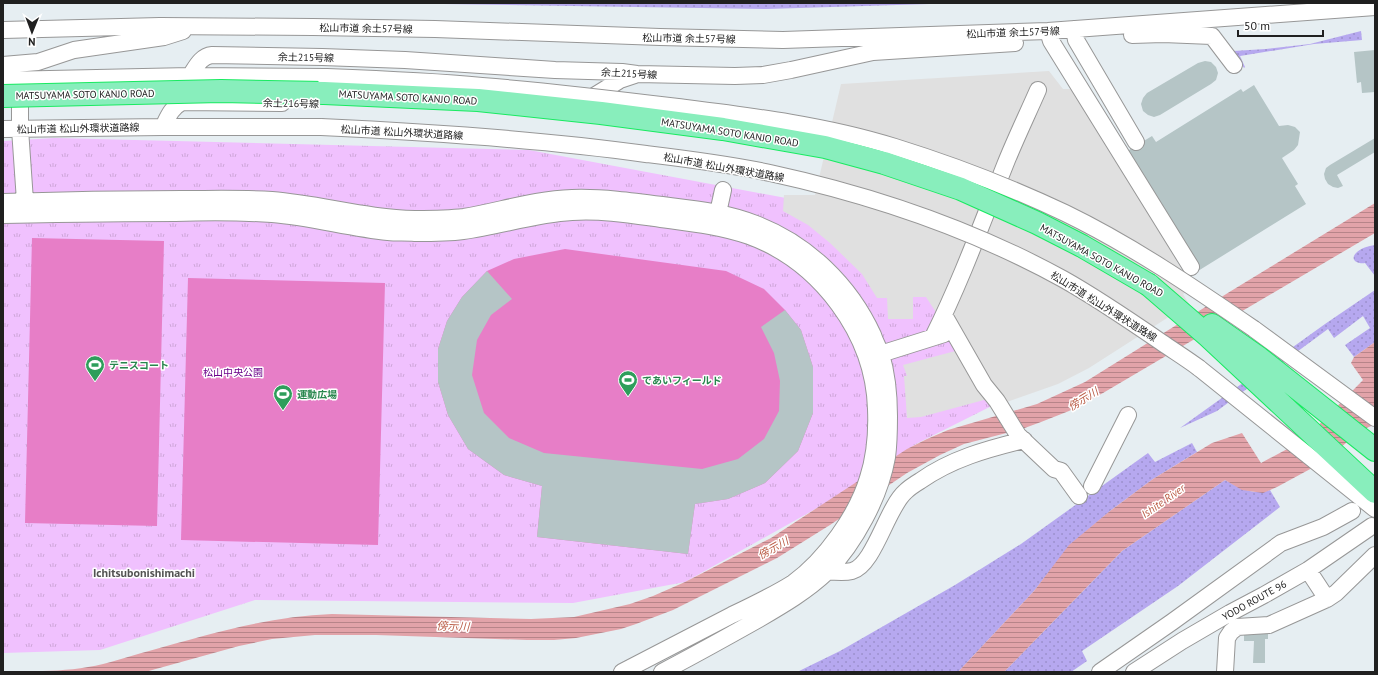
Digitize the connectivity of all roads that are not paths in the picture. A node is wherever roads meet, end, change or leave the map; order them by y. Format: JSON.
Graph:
{"nodes":[{"id":1,"x":1375,"y":7,"type":"edge"},
{"id":2,"x":196,"y":26,"type":"junction"},
{"id":3,"x":3,"y":30,"type":"edge"},
{"id":4,"x":1075,"y":35,"type":"junction"},
{"id":5,"x":1050,"y":36,"type":"junction"},
{"id":6,"x":1234,"y":64,"type":"dead end"},
{"id":7,"x":637,"y":74,"type":"junction"},
{"id":8,"x":190,"y":76,"type":"junction"},
{"id":9,"x":5,"y":79,"type":"edge"},
{"id":10,"x":1038,"y":90,"type":"dead end"},
{"id":11,"x":163,"y":127,"type":"junction"},
{"id":12,"x":3,"y":129,"type":"edge"},
{"id":13,"x":20,"y":129,"type":"junction"},
{"id":14,"x":1136,"y":142,"type":"dead end"},
{"id":15,"x":723,"y":190,"type":"dead end"},
{"id":16,"x":24,"y":201,"type":"junction"},
{"id":17,"x":5,"y":210,"type":"edge"},
{"id":18,"x":717,"y":219,"type":"junction"},
{"id":19,"x":1191,"y":267,"type":"dead end"},
{"id":20,"x":944,"y":315,"type":"junction"},
{"id":21,"x":953,"y":331,"type":"junction"},
{"id":22,"x":933,"y":337,"type":"junction"},
{"id":23,"x":874,"y":356,"type":"junction"},
{"id":24,"x":1254,"y":366,"type":"junction"},
{"id":25,"x":1128,"y":415,"type":"dead end"},
{"id":26,"x":1375,"y":418,"type":"edge"},
{"id":27,"x":1375,"y":433,"type":"edge"},
{"id":28,"x":1021,"y":437,"type":"junction"},
{"id":29,"x":882,"y":438,"type":"junction"},
{"id":30,"x":1375,"y":450,"type":"edge"},
{"id":31,"x":1092,"y":486,"type":"dead end"},
{"id":32,"x":1079,"y":496,"type":"dead end"},
{"id":33,"x":1374,"y":499,"type":"edge"},
{"id":34,"x":1352,"y":511,"type":"dead end"},
{"id":35,"x":1372,"y":526,"type":"dead end"},
{"id":36,"x":1375,"y":555,"type":"edge"},
{"id":37,"x":1308,"y":570,"type":"junction"},
{"id":38,"x":827,"y":571,"type":"junction"},
{"id":39,"x":1327,"y":599,"type":"junction"},
{"id":40,"x":623,"y":672,"type":"edge"},
{"id":41,"x":662,"y":672,"type":"edge"},
{"id":42,"x":1100,"y":672,"type":"edge"},
{"id":43,"x":1134,"y":672,"type":"edge"},
{"id":44,"x":1225,"y":672,"type":"edge"}],
"edges":[{"from":1,"to":4,"type":"street","name":"松山市道 余土57号線"},
{"from":2,"to":3,"type":"street","name":"松山市道 余土57号線"},
{"from":2,"to":5,"type":"street","name":"松山市道 余土57号線"},
{"from":2,"to":9,"type":"street"},
{"from":4,"to":5,"type":"street","name":"余土215号線"},
{"from":4,"to":6,"type":"street"},
{"from":4,"to":14,"type":"street"},
{"from":5,"to":7,"type":"street","name":"余土215号線"},
{"from":5,"to":19,"type":"street"},
{"from":7,"to":8,"type":"street","name":"余土215号線"},
{"from":7,"to":11,"type":"street","name":"余土216号線"},
{"from":8,"to":9,"type":"street"},
{"from":8,"to":26,"type":"street","bridge":true},
{"from":9,"to":13,"type":"street"},
{"from":9,"to":24,"type":"highway","name":"MATSUYAMA SOTO KANJO ROAD","bridge":true},
{"from":10,"to":20,"type":"street"},
{"from":11,"to":13,"type":"street","name":"松山市道 松山外環状道路線"},
{"from":11,"to":33,"type":"street","name":"松山市道 松山外環状道路線","bridge":true},
{"from":12,"to":13,"type":"street","name":"松山市道 松山外環状道路線"},
{"from":13,"to":16,"type":"street"},
{"from":15,"to":18,"type":"street"},
{"from":16,"to":17,"type":"street"},
{"from":16,"to":18,"type":"street"},
{"from":17,"to":18,"type":"street"},
{"from":18,"to":23,"type":"street"},
{"from":20,"to":21,"type":"street"},
{"from":20,"to":22,"type":"street"},
{"from":21,"to":22,"type":"street"},
{"from":21,"to":28,"type":"street"},
{"from":22,"to":23,"type":"street"},
{"from":23,"to":29,"type":"street"},
{"from":24,"to":27,"type":"highway"},
{"from":24,"to":30,"type":"highway"},
{"from":24,"to":33,"type":"highway"},
{"from":25,"to":31,"type":"street"},
{"from":28,"to":32,"type":"street"},
{"from":28,"to":38,"type":"street"},
{"from":29,"to":38,"type":"street"},
{"from":29,"to":40,"type":"street"},
{"from":34,"to":42,"type":"street"},
{"from":35,"to":37,"type":"street","name":"YODO ROUTE 96"},
{"from":36,"to":39,"type":"street"},
{"from":37,"to":39,"type":"street"},
{"from":37,"to":43,"type":"street","name":"YODO ROUTE 96"},
{"from":38,"to":41,"type":"street"},
{"from":39,"to":44,"type":"street"}]}
